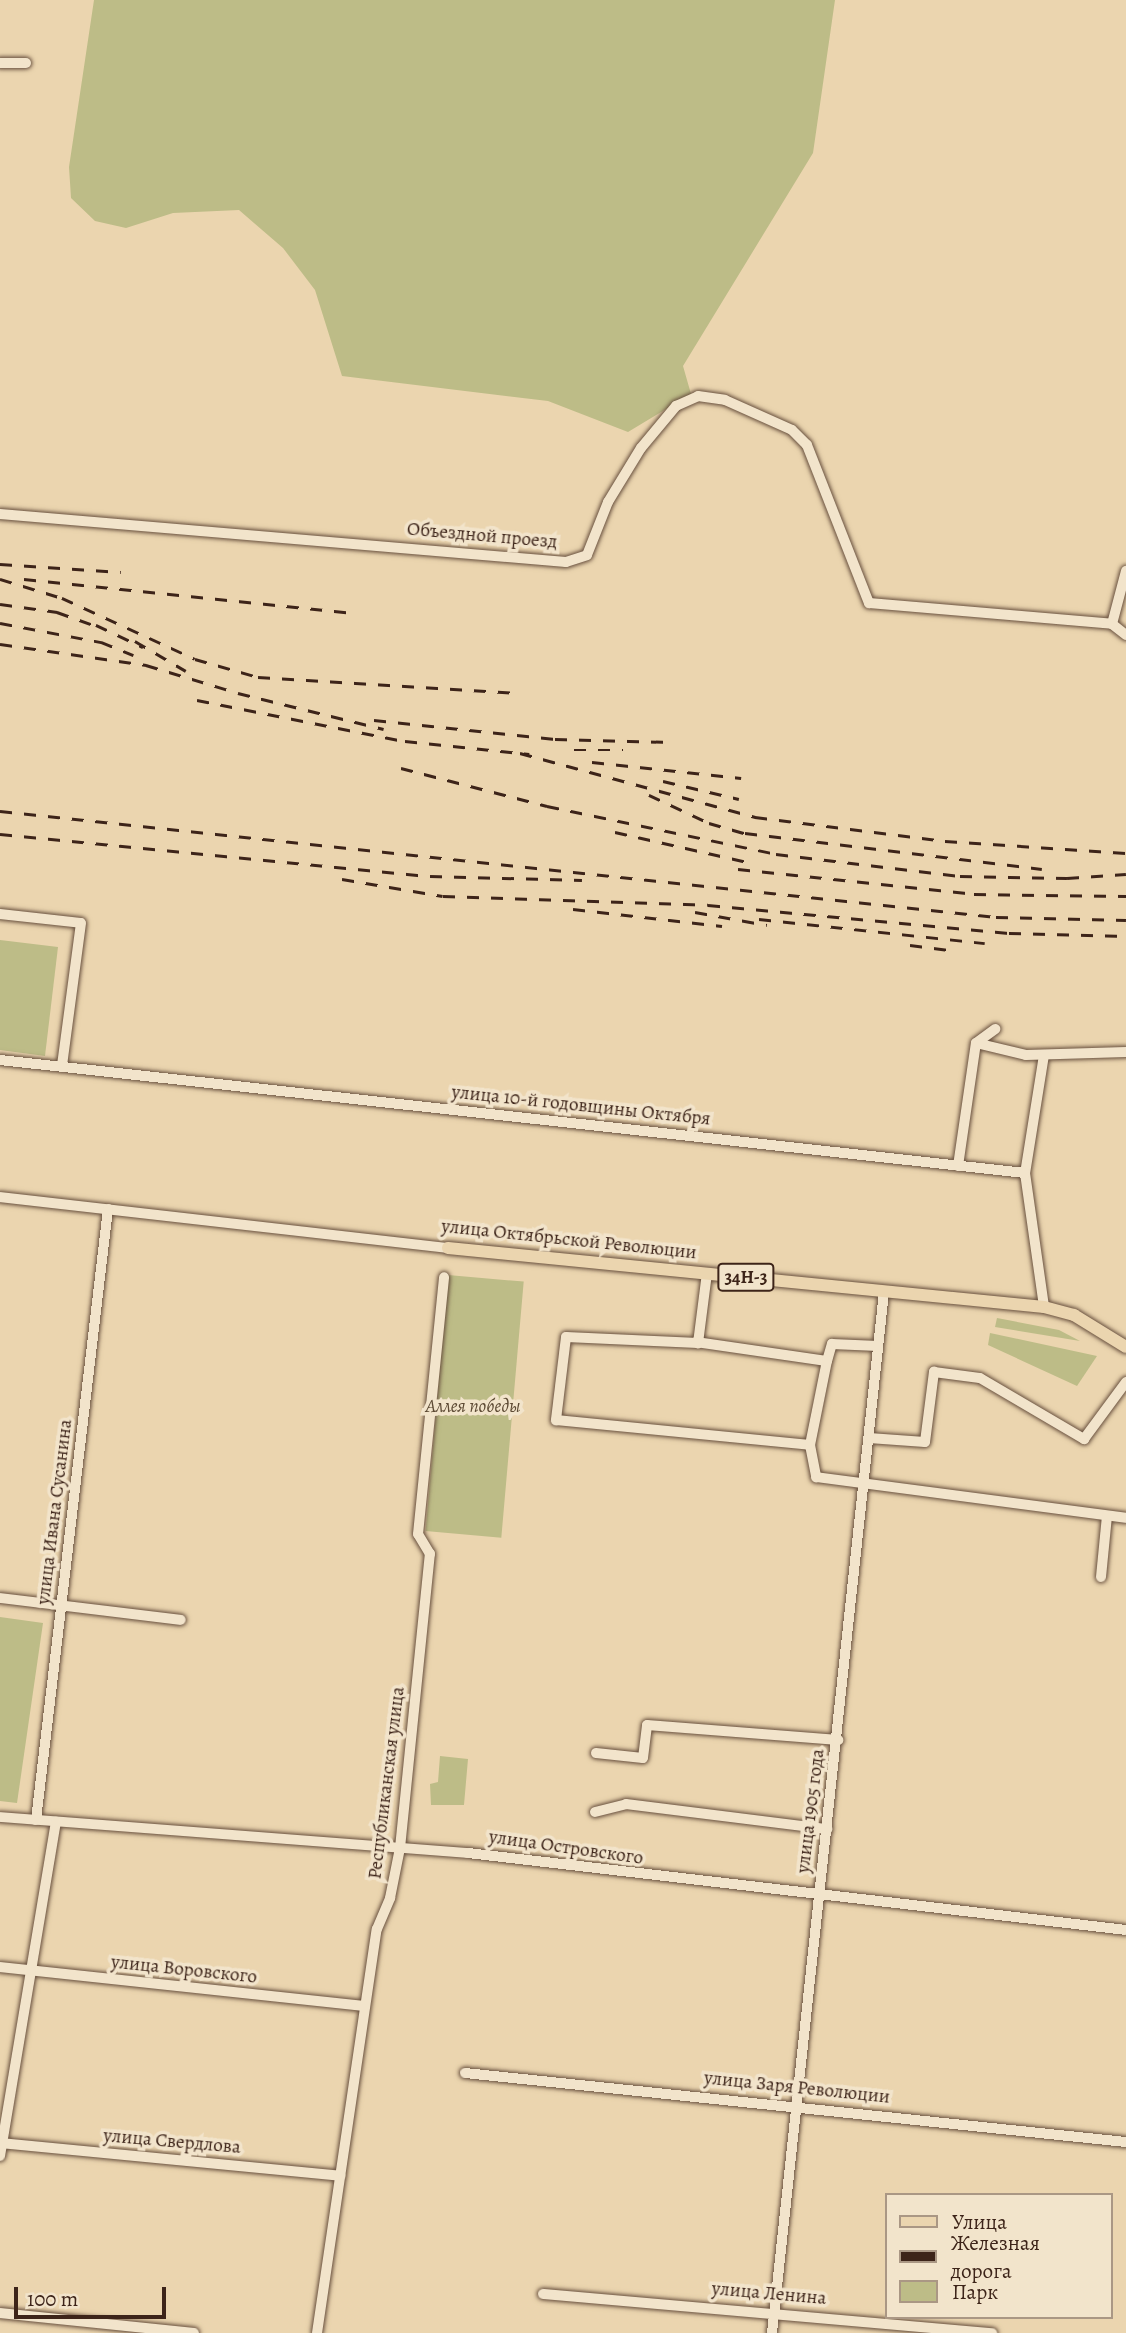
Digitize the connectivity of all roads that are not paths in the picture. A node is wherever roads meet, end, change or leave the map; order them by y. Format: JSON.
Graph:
{"nodes":[{"id":1,"x":0,"y":63,"type":"edge"},
{"id":2,"x":26,"y":63,"type":"dead end"},
{"id":3,"x":0,"y":514,"type":"edge"},
{"id":4,"x":1126,"y":571,"type":"edge"},
{"id":5,"x":1112,"y":624,"type":"junction"},
{"id":6,"x":1126,"y":635,"type":"edge"},
{"id":7,"x":0,"y":914,"type":"edge"},
{"id":8,"x":995,"y":1029,"type":"dead end"},
{"id":9,"x":976,"y":1043,"type":"junction"},
{"id":10,"x":1126,"y":1052,"type":"edge"},
{"id":11,"x":1044,"y":1055,"type":"junction"},
{"id":12,"x":0,"y":1060,"type":"edge"},
{"id":13,"x":62,"y":1066,"type":"junction"},
{"id":14,"x":958,"y":1166,"type":"junction"},
{"id":15,"x":1025,"y":1174,"type":"junction"},
{"id":16,"x":0,"y":1197,"type":"edge"},
{"id":17,"x":108,"y":1209,"type":"junction"},
{"id":18,"x":448,"y":1248,"type":"joint"},
{"id":19,"x":707,"y":1273,"type":"junction"},
{"id":20,"x":444,"y":1277,"type":"dead end"},
{"id":21,"x":884,"y":1292,"type":"junction"},
{"id":22,"x":1044,"y":1307,"type":"junction"},
{"id":23,"x":696,"y":1342,"type":"junction"},
{"id":24,"x":878,"y":1346,"type":"junction"},
{"id":25,"x":1126,"y":1347,"type":"edge"},
{"id":26,"x":827,"y":1361,"type":"junction"},
{"id":27,"x":1126,"y":1382,"type":"edge"},
{"id":28,"x":869,"y":1438,"type":"junction"},
{"id":29,"x":810,"y":1445,"type":"junction"},
{"id":30,"x":864,"y":1485,"type":"junction"},
{"id":31,"x":1107,"y":1516,"type":"junction"},
{"id":32,"x":1126,"y":1518,"type":"edge"},
{"id":33,"x":1101,"y":1577,"type":"dead end"},
{"id":34,"x":0,"y":1598,"type":"edge"},
{"id":35,"x":61,"y":1607,"type":"junction"},
{"id":36,"x":181,"y":1620,"type":"dead end"},
{"id":37,"x":838,"y":1740,"type":"junction"},
{"id":38,"x":596,"y":1753,"type":"dead end"},
{"id":39,"x":595,"y":1812,"type":"dead end"},
{"id":40,"x":0,"y":1816,"type":"edge"},
{"id":41,"x":36,"y":1820,"type":"junction"},
{"id":42,"x":56,"y":1822,"type":"junction"},
{"id":43,"x":827,"y":1829,"type":"junction"},
{"id":44,"x":400,"y":1847,"type":"junction"},
{"id":45,"x":819,"y":1893,"type":"junction"},
{"id":46,"x":1126,"y":1930,"type":"edge"},
{"id":47,"x":0,"y":1967,"type":"edge"},
{"id":48,"x":32,"y":1972,"type":"junction"},
{"id":49,"x":364,"y":2006,"type":"junction"},
{"id":50,"x":465,"y":2073,"type":"dead end"},
{"id":51,"x":795,"y":2105,"type":"junction"},
{"id":52,"x":1126,"y":2142,"type":"edge"},
{"id":53,"x":1,"y":2143,"type":"edge"},
{"id":54,"x":0,"y":2156,"type":"edge"},
{"id":55,"x":340,"y":2176,"type":"junction"},
{"id":56,"x":542,"y":2294,"type":"dead end"},
{"id":57,"x":775,"y":2311,"type":"junction"},
{"id":58,"x":0,"y":2313,"type":"edge"},
{"id":59,"x":194,"y":2333,"type":"edge"},
{"id":60,"x":317,"y":2333,"type":"edge"},
{"id":61,"x":772,"y":2333,"type":"edge"},
{"id":62,"x":992,"y":2333,"type":"edge"}],
"edges":[{"from":1,"to":2,"type":"street"},
{"from":3,"to":5,"type":"street","name":"Объездной проезд"},
{"from":4,"to":5,"type":"street"},
{"from":5,"to":6,"type":"street"},
{"from":7,"to":13,"type":"street"},
{"from":8,"to":9,"type":"street"},
{"from":9,"to":11,"type":"street"},
{"from":9,"to":14,"type":"street"},
{"from":10,"to":11,"type":"street"},
{"from":11,"to":15,"type":"street"},
{"from":12,"to":13,"type":"street","name":"улица 10-й годовщины Октября"},
{"from":13,"to":14,"type":"street","name":"улица 10-й годовщины Октября"},
{"from":14,"to":15,"type":"street","name":"улица 10-й годовщины Октября"},
{"from":15,"to":22,"type":"street"},
{"from":16,"to":17,"type":"street","name":"улица Октябрьской Революции","number":"34Н-3"},
{"from":17,"to":18,"type":"street","name":"улица Октябрьской Революции","number":"34Н-3"},
{"from":17,"to":35,"type":"street","name":"улица Ивана Сусанина"},
{"from":18,"to":19,"type":"main road","name":"улица Октябрьской Революции","number":"34Н-3"},
{"from":19,"to":21,"type":"main road","name":"улица Октябрьской Революции","number":"34Н-3"},
{"from":19,"to":23,"type":"street"},
{"from":20,"to":44,"type":"street","name":"Республиканская улица"},
{"from":21,"to":22,"type":"main road","name":"улица Октябрьской Революции","number":"34Н-3"},
{"from":21,"to":24,"type":"street","name":"улица 1905 года"},
{"from":22,"to":25,"type":"main road","name":"улица Октябрьской Революции","number":"34Н-3"},
{"from":23,"to":26,"type":"street"},
{"from":23,"to":29,"type":"street"},
{"from":24,"to":26,"type":"street"},
{"from":24,"to":28,"type":"street","name":"улица 1905 года"},
{"from":26,"to":29,"type":"street"},
{"from":27,"to":28,"type":"street"},
{"from":28,"to":30,"type":"street","name":"улица 1905 года"},
{"from":29,"to":30,"type":"street"},
{"from":30,"to":31,"type":"street"},
{"from":30,"to":37,"type":"street","name":"улица 1905 года"},
{"from":31,"to":32,"type":"street"},
{"from":31,"to":33,"type":"street"},
{"from":34,"to":35,"type":"street"},
{"from":35,"to":36,"type":"street"},
{"from":35,"to":41,"type":"street","name":"улица Ивана Сусанина"},
{"from":37,"to":38,"type":"street"},
{"from":37,"to":43,"type":"street","name":"улица 1905 года"},
{"from":39,"to":43,"type":"street"},
{"from":40,"to":41,"type":"street","name":"улица Островского"},
{"from":41,"to":42,"type":"street","name":"улица Островского"},
{"from":42,"to":44,"type":"street","name":"улица Островского"},
{"from":42,"to":48,"type":"street"},
{"from":43,"to":45,"type":"street","name":"улица 1905 года"},
{"from":44,"to":45,"type":"street","name":"улица Островского"},
{"from":44,"to":49,"type":"street","name":"Республиканская улица"},
{"from":45,"to":46,"type":"street","name":"улица Островского"},
{"from":45,"to":51,"type":"street","name":"улица 1905 года"},
{"from":47,"to":48,"type":"street","name":"улица Воровского"},
{"from":48,"to":49,"type":"street","name":"улица Воровского"},
{"from":48,"to":53,"type":"street"},
{"from":49,"to":55,"type":"street","name":"Республиканская улица"},
{"from":50,"to":51,"type":"street","name":"улица Заря Революции"},
{"from":51,"to":52,"type":"street","name":"улица Заря Революции"},
{"from":51,"to":57,"type":"street","name":"улица 1905 года"},
{"from":53,"to":54,"type":"street"},
{"from":53,"to":55,"type":"street","name":"улица Свердлова"},
{"from":55,"to":60,"type":"street","name":"Республиканская улица"},
{"from":56,"to":57,"type":"street","name":"улица Ленина"},
{"from":57,"to":61,"type":"street","name":"улица 1905 года"},
{"from":57,"to":62,"type":"street","name":"улица Ленина"},
{"from":58,"to":59,"type":"street"}]}
